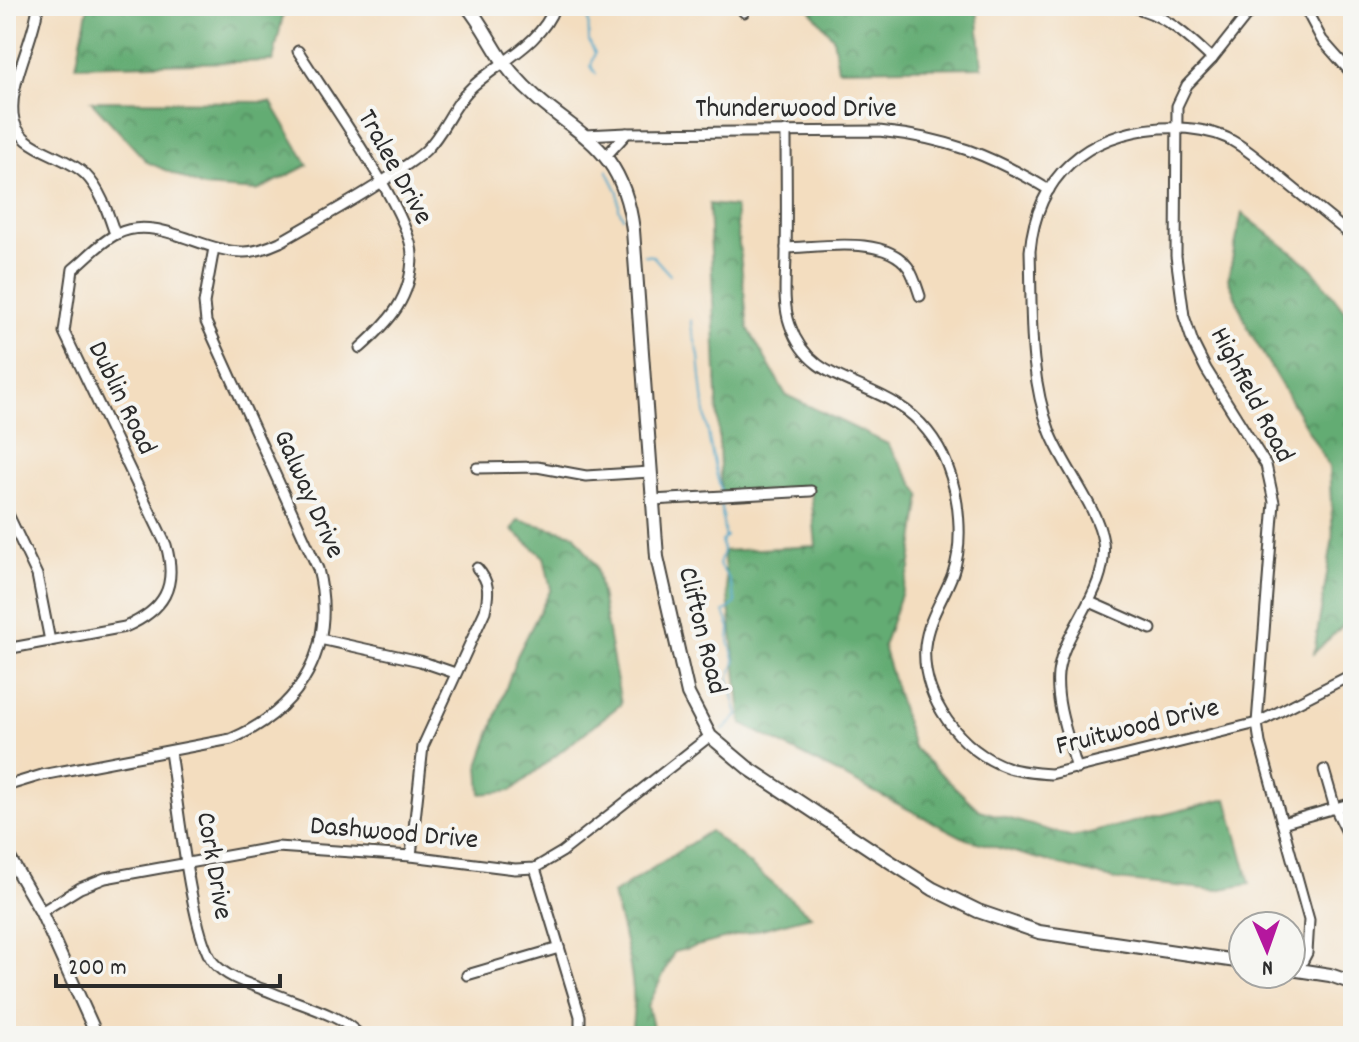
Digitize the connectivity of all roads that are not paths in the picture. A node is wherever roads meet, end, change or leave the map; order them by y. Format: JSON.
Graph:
{"nodes":[{"id":1,"x":38,"y":6,"type":"edge"},
{"id":2,"x":467,"y":6,"type":"edge"},
{"id":3,"x":555,"y":6,"type":"edge"},
{"id":4,"x":1097,"y":6,"type":"edge"},
{"id":5,"x":1128,"y":6,"type":"edge"},
{"id":6,"x":1254,"y":6,"type":"edge"},
{"id":7,"x":1304,"y":6,"type":"edge"},
{"id":8,"x":1072,"y":8,"type":"edge"},
{"id":9,"x":298,"y":51,"type":"dead end"},
{"id":10,"x":1212,"y":59,"type":"junction"},
{"id":11,"x":503,"y":61,"type":"junction"},
{"id":12,"x":1352,"y":72,"type":"edge"},
{"id":13,"x":1175,"y":127,"type":"junction"},
{"id":14,"x":786,"y":131,"type":"junction"},
{"id":15,"x":627,"y":133,"type":"junction"},
{"id":16,"x":585,"y":135,"type":"junction"},
{"id":17,"x":606,"y":156,"type":"junction"},
{"id":18,"x":381,"y":183,"type":"junction"},
{"id":19,"x":1049,"y":190,"type":"junction"},
{"id":20,"x":115,"y":234,"type":"junction"},
{"id":21,"x":1353,"y":237,"type":"edge"},
{"id":22,"x":214,"y":248,"type":"junction"},
{"id":23,"x":786,"y":248,"type":"junction"},
{"id":24,"x":920,"y":296,"type":"dead end"},
{"id":25,"x":360,"y":348,"type":"dead end"},
{"id":26,"x":477,"y":468,"type":"dead end"},
{"id":27,"x":650,"y":472,"type":"junction"},
{"id":28,"x":811,"y":491,"type":"dead end"},
{"id":29,"x":652,"y":500,"type":"junction"},
{"id":30,"x":6,"y":510,"type":"edge"},
{"id":31,"x":477,"y":568,"type":"dead end"},
{"id":32,"x":1090,"y":602,"type":"junction"},
{"id":33,"x":1151,"y":629,"type":"dead end"},
{"id":34,"x":320,"y":639,"type":"junction"},
{"id":35,"x":50,"y":641,"type":"junction"},
{"id":36,"x":6,"y":649,"type":"edge"},
{"id":37,"x":455,"y":673,"type":"junction"},
{"id":38,"x":1353,"y":674,"type":"edge"},
{"id":39,"x":1257,"y":723,"type":"junction"},
{"id":40,"x":710,"y":736,"type":"junction"},
{"id":41,"x":170,"y":752,"type":"junction"},
{"id":42,"x":1077,"y":769,"type":"junction"},
{"id":43,"x":1324,"y":770,"type":"dead end"},
{"id":44,"x":6,"y":786,"type":"edge"},
{"id":45,"x":1353,"y":803,"type":"edge"},
{"id":46,"x":1335,"y":808,"type":"junction"},
{"id":47,"x":1282,"y":823,"type":"junction"},
{"id":48,"x":1353,"y":844,"type":"edge"},
{"id":49,"x":6,"y":852,"type":"edge"},
{"id":50,"x":411,"y":856,"type":"junction"},
{"id":51,"x":187,"y":862,"type":"junction"},
{"id":52,"x":535,"y":868,"type":"junction"},
{"id":53,"x":1306,"y":910,"type":"edge"},
{"id":54,"x":41,"y":912,"type":"junction"},
{"id":55,"x":1307,"y":913,"type":"edge"},
{"id":56,"x":559,"y":948,"type":"junction"},
{"id":57,"x":1307,"y":953,"type":"edge"},
{"id":58,"x":1227,"y":960,"type":"edge"},
{"id":59,"x":1307,"y":972,"type":"edge"},
{"id":60,"x":467,"y":975,"type":"dead end"},
{"id":61,"x":1353,"y":983,"type":"edge"},
{"id":62,"x":97,"y":1036,"type":"edge"},
{"id":63,"x":360,"y":1036,"type":"edge"},
{"id":64,"x":580,"y":1036,"type":"edge"}],
"edges":[{"from":1,"to":20,"type":"street"},
{"from":2,"to":11,"type":"main road","name":"Clifton Road"},
{"from":3,"to":11,"type":"street"},
{"from":4,"to":8,"type":"street"},
{"from":5,"to":10,"type":"street"},
{"from":6,"to":10,"type":"street","name":"Highfield Road"},
{"from":7,"to":12,"type":"street"},
{"from":9,"to":18,"type":"street","name":"Tralee Drive"},
{"from":10,"to":13,"type":"street","name":"Highfield Road"},
{"from":11,"to":16,"type":"main road","name":"Clifton Road"},
{"from":11,"to":18,"type":"street"},
{"from":13,"to":19,"type":"street"},
{"from":13,"to":21,"type":"street"},
{"from":13,"to":39,"type":"street","name":"Highfield Road"},
{"from":14,"to":15,"type":"street","name":"Thunderwood Drive"},
{"from":14,"to":19,"type":"street","name":"Thunderwood Drive"},
{"from":14,"to":23,"type":"street","name":"Fruitwood Drive"},
{"from":15,"to":16,"type":"street","name":"Thunderwood Drive"},
{"from":15,"to":17,"type":"street"},
{"from":16,"to":17,"type":"main road","name":"Clifton Road"},
{"from":17,"to":27,"type":"main road","name":"Clifton Road"},
{"from":18,"to":22,"type":"street"},
{"from":18,"to":25,"type":"street","name":"Tralee Drive"},
{"from":19,"to":32,"type":"street"},
{"from":20,"to":22,"type":"street"},
{"from":20,"to":35,"type":"street","name":"Dublin Road"},
{"from":22,"to":34,"type":"street","name":"Galway Drive"},
{"from":23,"to":24,"type":"street"},
{"from":23,"to":42,"type":"street","name":"Fruitwood Drive"},
{"from":26,"to":27,"type":"street"},
{"from":27,"to":29,"type":"main road","name":"Clifton Road"},
{"from":28,"to":29,"type":"street"},
{"from":29,"to":40,"type":"main road","name":"Clifton Road"},
{"from":30,"to":35,"type":"street"},
{"from":31,"to":37,"type":"street"},
{"from":32,"to":33,"type":"street"},
{"from":32,"to":42,"type":"street"},
{"from":34,"to":37,"type":"street"},
{"from":34,"to":41,"type":"street","name":"Galway Drive"},
{"from":35,"to":36,"type":"street","name":"Dublin Road"},
{"from":37,"to":50,"type":"street"},
{"from":38,"to":39,"type":"street","name":"Fruitwood Drive"},
{"from":39,"to":42,"type":"street","name":"Fruitwood Drive"},
{"from":39,"to":47,"type":"street","name":"Highfield Road"},
{"from":40,"to":52,"type":"street"},
{"from":40,"to":58,"type":"main road","name":"Clifton Road"},
{"from":41,"to":44,"type":"street","name":"Galway Drive"},
{"from":41,"to":51,"type":"street","name":"Cork Drive"},
{"from":43,"to":46,"type":"street"},
{"from":45,"to":46,"type":"street"},
{"from":46,"to":47,"type":"street"},
{"from":46,"to":48,"type":"street"},
{"from":47,"to":53,"type":"street","name":"Highfield Road"},
{"from":49,"to":54,"type":"street"},
{"from":50,"to":51,"type":"street","name":"Dashwood Drive"},
{"from":50,"to":52,"type":"street","name":"Dashwood Drive"},
{"from":51,"to":54,"type":"street","name":"Dashwood Drive"},
{"from":51,"to":63,"type":"street","name":"Cork Drive"},
{"from":52,"to":56,"type":"street"},
{"from":54,"to":62,"type":"street"},
{"from":55,"to":57,"type":"street","name":"Highfield Road"},
{"from":56,"to":60,"type":"street"},
{"from":56,"to":64,"type":"street"},
{"from":59,"to":61,"type":"main road"}]}
